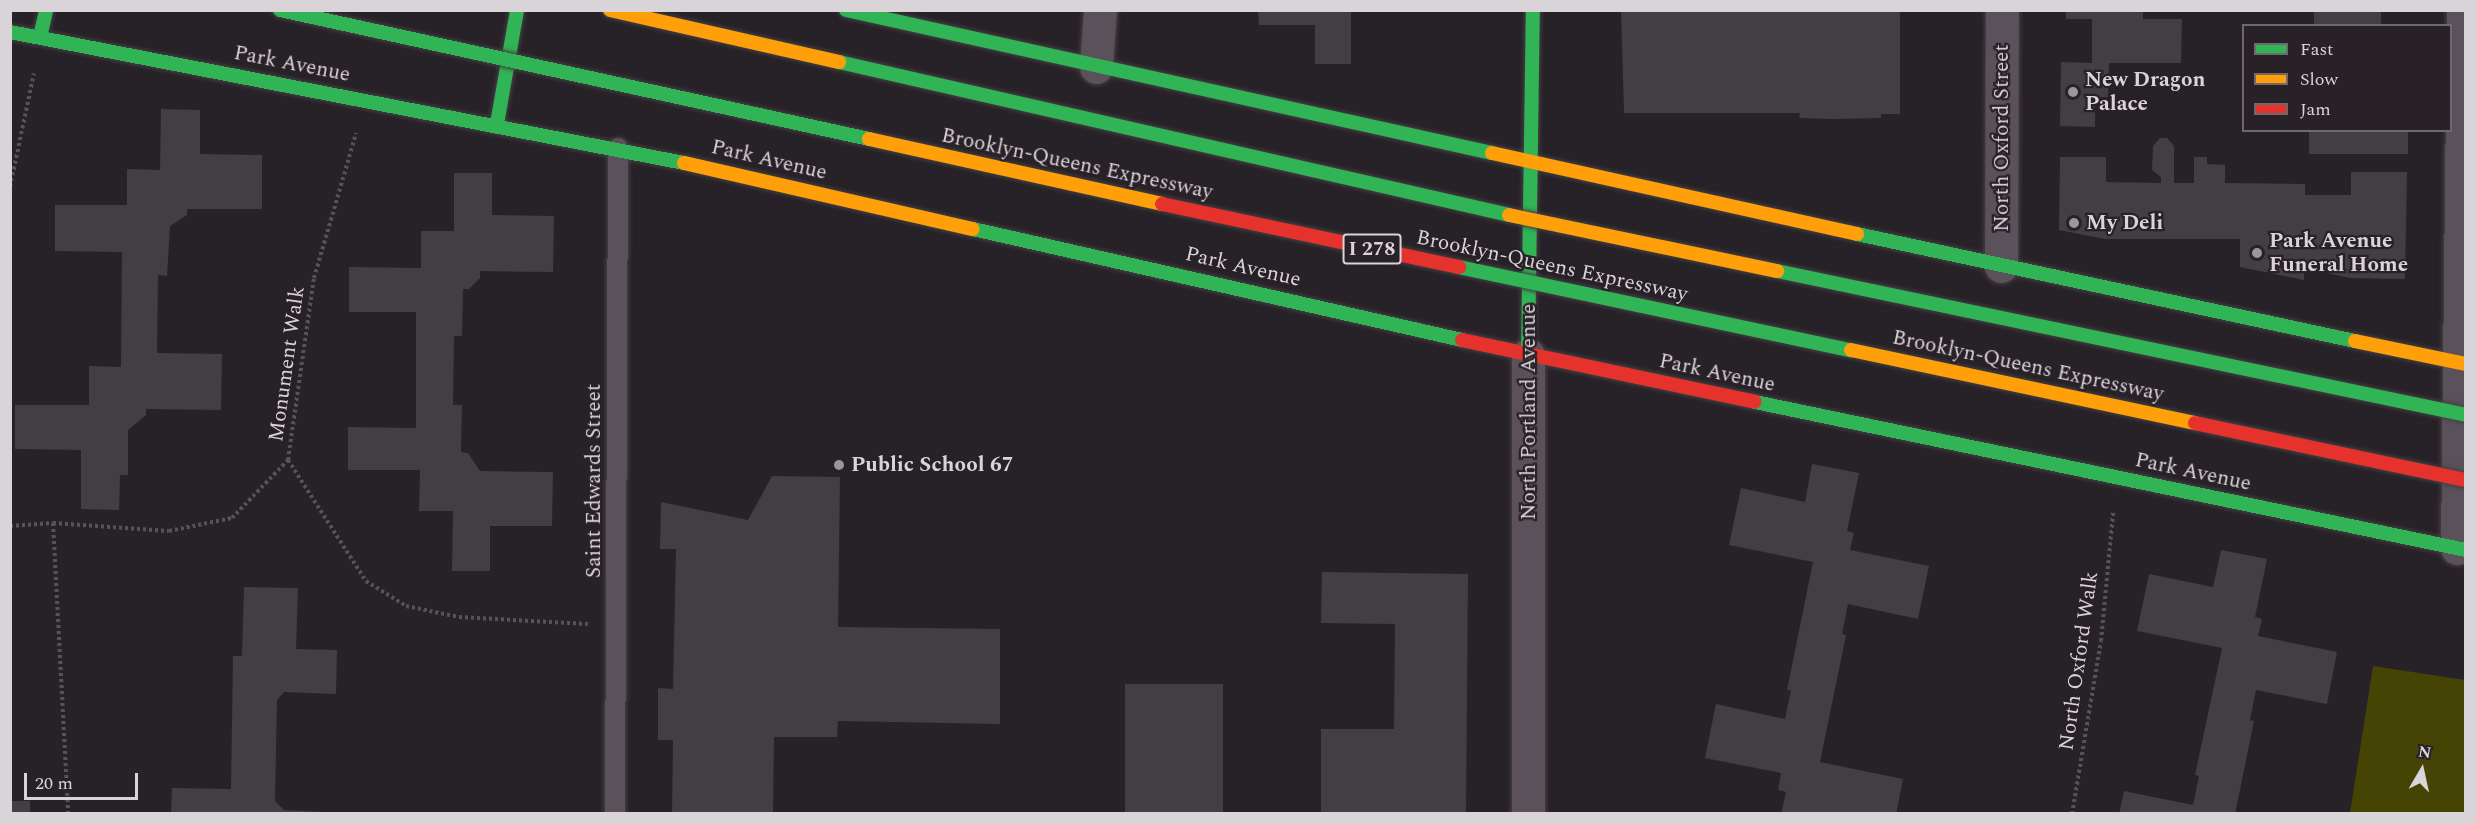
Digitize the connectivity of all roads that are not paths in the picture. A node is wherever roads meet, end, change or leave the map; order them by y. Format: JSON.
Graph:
{"nodes":[{"id":1,"x":46,"y":10,"type":"edge"},
{"id":2,"x":280,"y":10,"type":"edge"},
{"id":3,"x":517,"y":10,"type":"edge"},
{"id":4,"x":610,"y":10,"type":"edge"},
{"id":5,"x":846,"y":10,"type":"edge"},
{"id":6,"x":1100,"y":10,"type":"edge"},
{"id":7,"x":1533,"y":10,"type":"edge"},
{"id":8,"x":2002,"y":10,"type":"edge"},
{"id":9,"x":2463,"y":10,"type":"edge"},
{"id":10,"x":10,"y":32,"type":"edge"},
{"id":11,"x":40,"y":37,"type":"junction"},
{"id":12,"x":1096,"y":67,"type":"junction"},
{"id":13,"x":497,"y":124,"type":"junction"},
{"id":14,"x":618,"y":148,"type":"junction"},
{"id":15,"x":1533,"y":163,"type":"junction"},
{"id":16,"x":2001,"y":266,"type":"junction"},
{"id":17,"x":1528,"y":355,"type":"junction"},
{"id":18,"x":2462,"y":363,"type":"edge"},
{"id":19,"x":2466,"y":415,"type":"edge"},
{"id":20,"x":2466,"y":480,"type":"edge"},
{"id":21,"x":2461,"y":549,"type":"edge"},
{"id":22,"x":615,"y":813,"type":"edge"},
{"id":23,"x":1528,"y":813,"type":"edge"}],
"edges":[{"from":1,"to":11,"type":"main road"},
{"from":2,"to":20,"type":"main road","name":"Brooklyn-Queens Expressway","number":"I 278","bridge":true},
{"from":3,"to":13,"type":"main road"},
{"from":4,"to":19,"type":"main road","name":"Brooklyn-Queens Expressway","bridge":true},
{"from":5,"to":12,"type":"main road"},
{"from":6,"to":12,"type":"street"},
{"from":7,"to":15,"type":"main road","name":"North Portland Avenue"},
{"from":8,"to":16,"type":"street","name":"North Oxford Street"},
{"from":9,"to":18,"type":"street"},
{"from":10,"to":11,"type":"main road","name":"Park Avenue"},
{"from":11,"to":13,"type":"main road","name":"Park Avenue"},
{"from":12,"to":15,"type":"main road"},
{"from":13,"to":14,"type":"main road","name":"Park Avenue"},
{"from":14,"to":17,"type":"main road","name":"Park Avenue"},
{"from":14,"to":22,"type":"lane","name":"Saint Edwards Street"},
{"from":15,"to":16,"type":"main road"},
{"from":15,"to":17,"type":"main road","name":"North Portland Avenue"},
{"from":16,"to":18,"type":"main road"},
{"from":17,"to":21,"type":"main road","name":"Park Avenue"},
{"from":17,"to":23,"type":"street","name":"North Portland Avenue"},
{"from":18,"to":21,"type":"street"}]}
